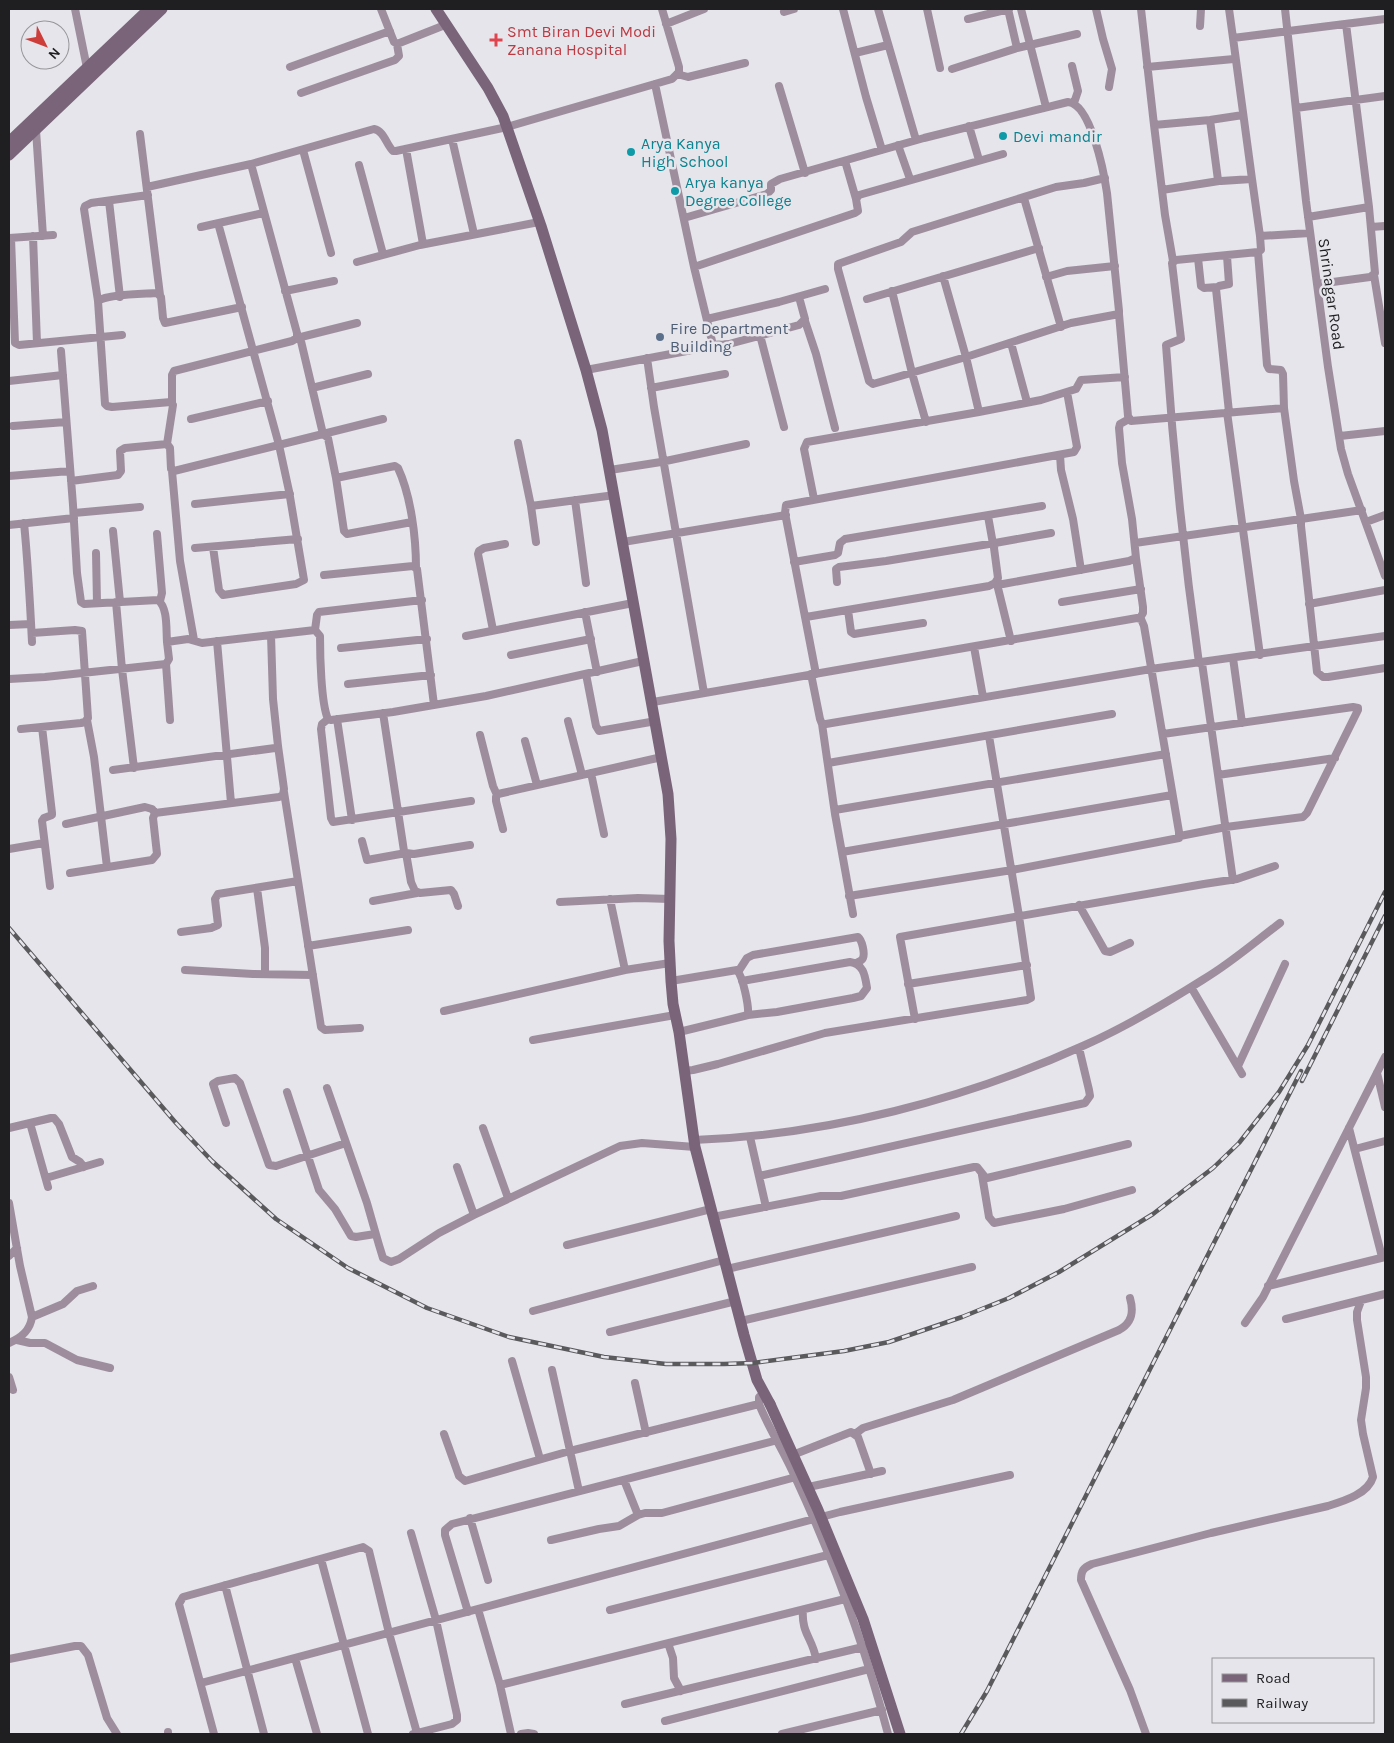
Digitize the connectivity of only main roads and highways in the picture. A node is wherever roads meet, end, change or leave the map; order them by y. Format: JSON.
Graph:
{"nodes":[{"id":1,"x":149,"y":9,"type":"edge"},
{"id":2,"x":162,"y":9,"type":"edge"},
{"id":3,"x":436,"y":9,"type":"edge"},
{"id":4,"x":91,"y":70,"type":"junction"},
{"id":5,"x":47,"y":112,"type":"junction"},
{"id":6,"x":9,"y":142,"type":"edge"},
{"id":7,"x":9,"y":155,"type":"edge"},
{"id":8,"x":900,"y":1734,"type":"edge"}],
"edges":[{"from":1,"to":4,"type":"main road"},
{"from":2,"to":4,"type":"main road"},
{"from":3,"to":8,"type":"main road","bridge":true},
{"from":4,"to":5,"type":"main road"},
{"from":5,"to":6,"type":"main road"},
{"from":5,"to":7,"type":"main road"}]}
